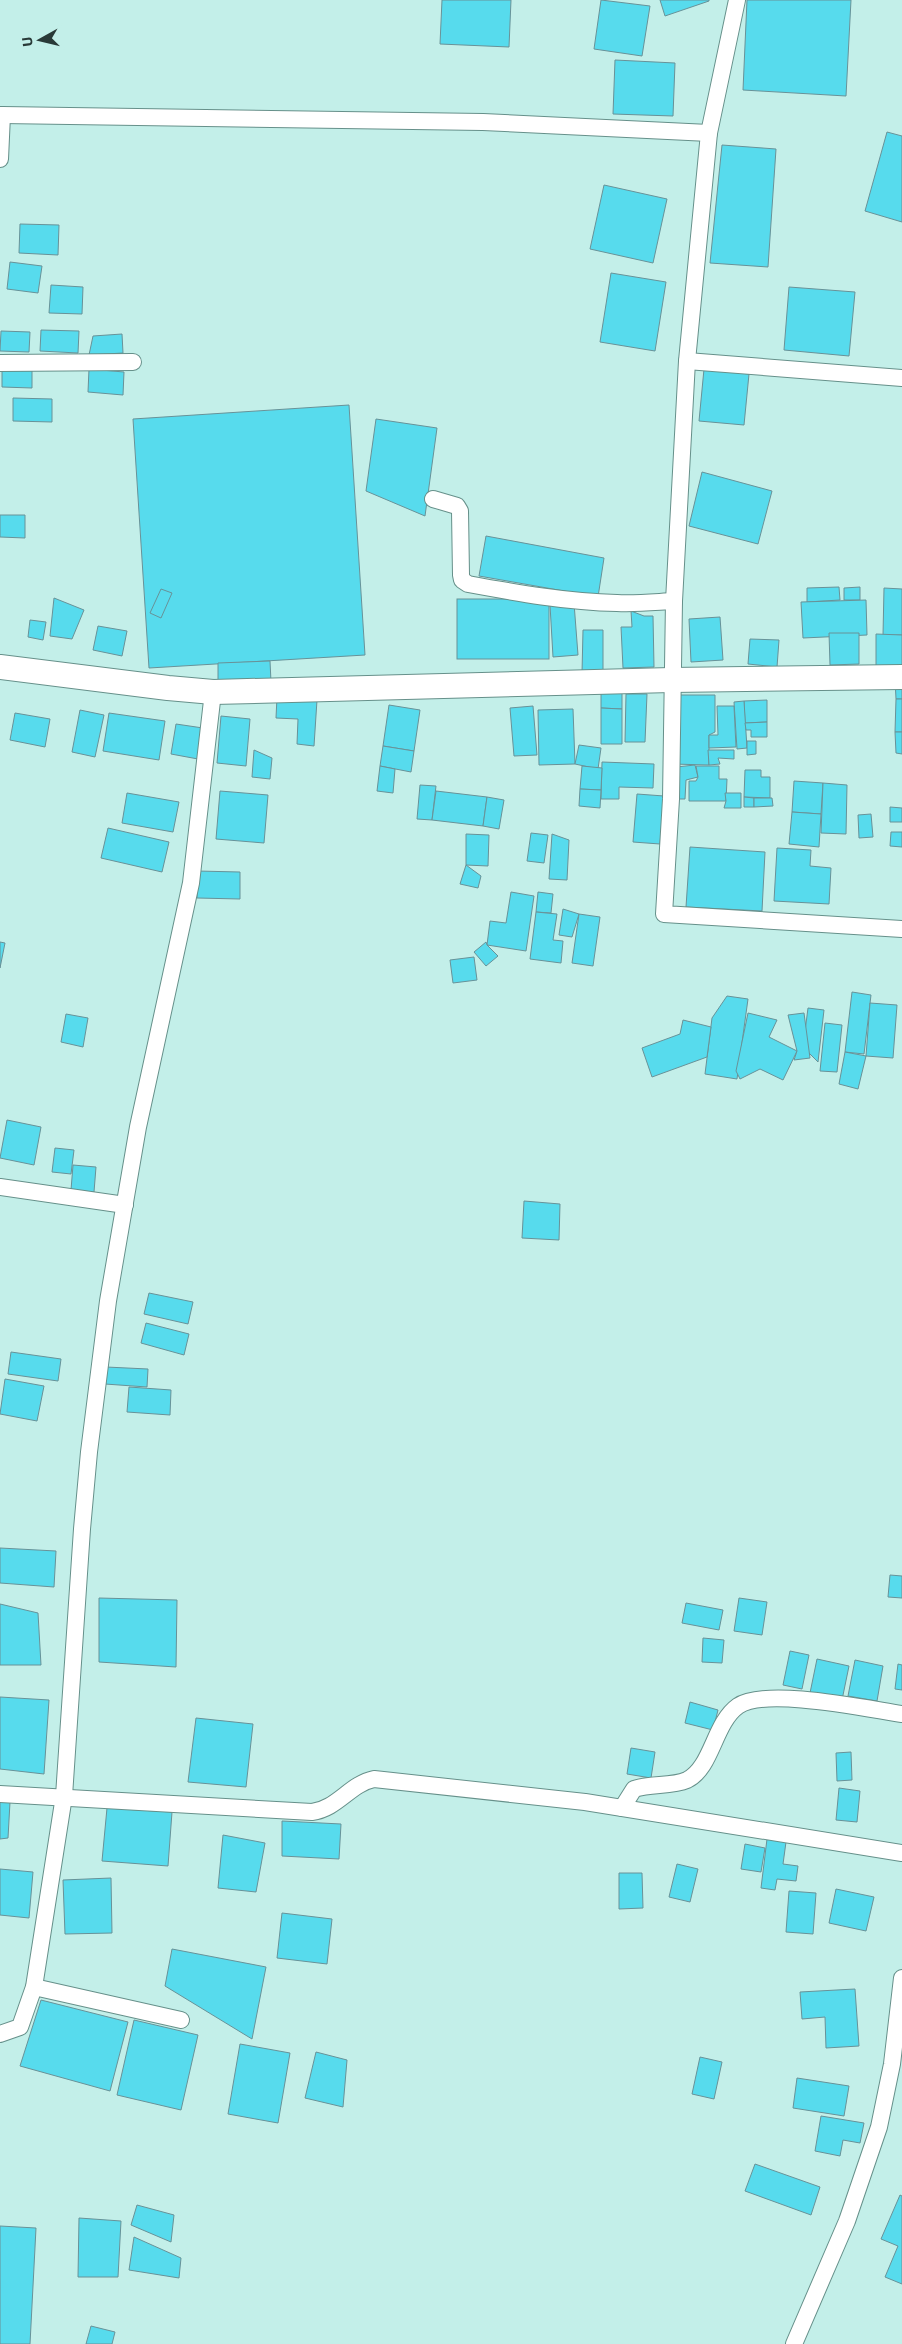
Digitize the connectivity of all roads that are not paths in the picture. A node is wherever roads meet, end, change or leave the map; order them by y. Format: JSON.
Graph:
{"nodes":[{"id":1,"x":737,"y":0,"type":"edge"},
{"id":2,"x":1,"y":115,"type":"edge"},
{"id":3,"x":709,"y":133,"type":"junction"},
{"id":4,"x":0,"y":159,"type":"edge"},
{"id":5,"x":687,"y":361,"type":"junction"},
{"id":6,"x":133,"y":362,"type":"dead end"},
{"id":7,"x":0,"y":363,"type":"edge"},
{"id":8,"x":902,"y":378,"type":"edge"},
{"id":9,"x":433,"y":499,"type":"dead end"},
{"id":10,"x":674,"y":601,"type":"junction"},
{"id":11,"x":0,"y":667,"type":"edge"},
{"id":12,"x":902,"y":678,"type":"edge"},
{"id":13,"x":671,"y":680,"type":"junction"},
{"id":14,"x":213,"y":692,"type":"junction"},
{"id":15,"x":902,"y":929,"type":"edge"},
{"id":16,"x":0,"y":1187,"type":"edge"},
{"id":17,"x":125,"y":1205,"type":"junction"},
{"id":18,"x":902,"y":1714,"type":"edge"},
{"id":19,"x":0,"y":1794,"type":"edge"},
{"id":20,"x":64,"y":1796,"type":"junction"},
{"id":21,"x":622,"y":1808,"type":"junction"},
{"id":22,"x":902,"y":1853,"type":"edge"},
{"id":23,"x":902,"y":1978,"type":"edge"},
{"id":24,"x":34,"y":1987,"type":"junction"},
{"id":25,"x":181,"y":2020,"type":"dead end"},
{"id":26,"x":0,"y":2034,"type":"edge"},
{"id":27,"x":794,"y":2344,"type":"edge"}],
"edges":[{"from":1,"to":3,"type":"street"},
{"from":2,"to":3,"type":"street"},
{"from":2,"to":4,"type":"street"},
{"from":3,"to":5,"type":"street"},
{"from":5,"to":8,"type":"street"},
{"from":5,"to":10,"type":"street"},
{"from":6,"to":7,"type":"street"},
{"from":9,"to":10,"type":"street"},
{"from":10,"to":13,"type":"street"},
{"from":11,"to":14,"type":"main road"},
{"from":12,"to":13,"type":"main road"},
{"from":13,"to":14,"type":"main road"},
{"from":13,"to":15,"type":"street"},
{"from":14,"to":17,"type":"street"},
{"from":16,"to":17,"type":"street"},
{"from":17,"to":20,"type":"street"},
{"from":18,"to":21,"type":"street"},
{"from":19,"to":20,"type":"street"},
{"from":20,"to":21,"type":"street"},
{"from":20,"to":24,"type":"street"},
{"from":21,"to":22,"type":"street"},
{"from":23,"to":27,"type":"street"},
{"from":24,"to":25,"type":"street"},
{"from":24,"to":26,"type":"street"}]}
